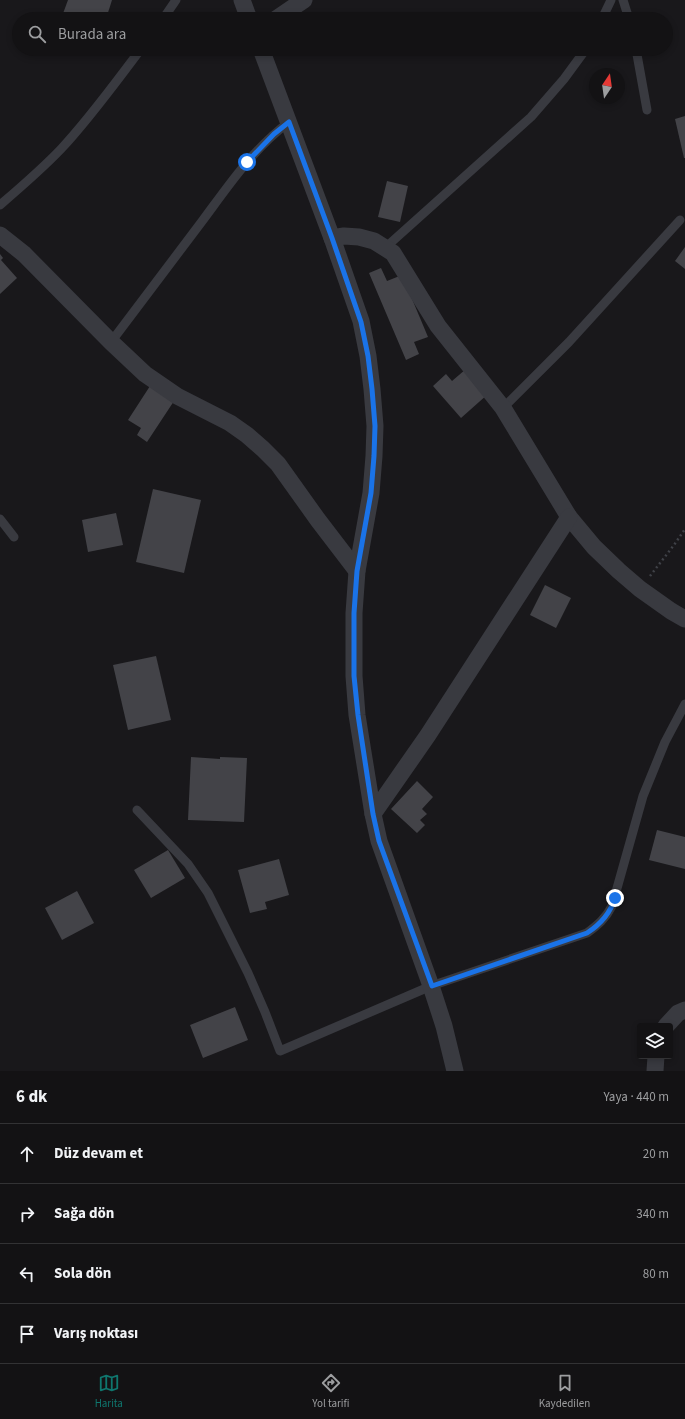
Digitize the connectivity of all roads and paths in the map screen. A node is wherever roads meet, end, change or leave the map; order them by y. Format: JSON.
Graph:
{"nodes":[{"id":1,"x":176,"y":0,"type":"edge"},
{"id":2,"x":242,"y":0,"type":"edge"},
{"id":3,"x":304,"y":0,"type":"edge"},
{"id":4,"x":611,"y":0,"type":"edge"},
{"id":5,"x":624,"y":0,"type":"edge"},
{"id":6,"x":168,"y":12,"type":"edge"},
{"id":7,"x":246,"y":12,"type":"edge"},
{"id":8,"x":286,"y":12,"type":"edge"},
{"id":9,"x":605,"y":12,"type":"edge"},
{"id":10,"x":627,"y":12,"type":"edge"},
{"id":11,"x":136,"y":56,"type":"edge"},
{"id":12,"x":264,"y":56,"type":"edge"},
{"id":13,"x":581,"y":56,"type":"edge"},
{"id":14,"x":637,"y":56,"type":"edge"},
{"id":15,"x":647,"y":110,"type":"dead end"},
{"id":16,"x":289,"y":122,"type":"junction"},
{"id":17,"x":0,"y":204,"type":"edge"},
{"id":18,"x":680,"y":220,"type":"dead end"},
{"id":19,"x":0,"y":235,"type":"edge"},
{"id":20,"x":332,"y":238,"type":"junction"},
{"id":21,"x":386,"y":247,"type":"junction"},
{"id":22,"x":111,"y":342,"type":"junction"},
{"id":23,"x":503,"y":408,"type":"junction"},
{"id":24,"x":569,"y":517,"type":"junction"},
{"id":25,"x":0,"y":519,"type":"edge"},
{"id":26,"x":685,"y":529,"type":"edge"},
{"id":27,"x":14,"y":537,"type":"dead end"},
{"id":28,"x":357,"y":571,"type":"junction"},
{"id":29,"x":640,"y":588,"type":"junction"},
{"id":30,"x":685,"y":619,"type":"edge"},
{"id":31,"x":685,"y":704,"type":"edge"},
{"id":32,"x":137,"y":810,"type":"dead end"},
{"id":33,"x":373,"y":814,"type":"junction"},
{"id":34,"x":432,"y":986,"type":"junction"},
{"id":35,"x":685,"y":1010,"type":"edge"},
{"id":36,"x":669,"y":1023,"type":"edge"},
{"id":37,"x":656,"y":1059,"type":"edge"},
{"id":38,"x":455,"y":1071,"type":"edge"},
{"id":39,"x":655,"y":1071,"type":"edge"}],
"edges":[{"from":1,"to":6,"type":"lane"},
{"from":2,"to":7,"type":"street"},
{"from":3,"to":8,"type":"street"},
{"from":4,"to":9,"type":"lane"},
{"from":5,"to":10,"type":"lane"},
{"from":11,"to":17,"type":"lane"},
{"from":12,"to":16,"type":"street"},
{"from":13,"to":21,"type":"lane"},
{"from":14,"to":15,"type":"lane"},
{"from":16,"to":20,"type":"street"},
{"from":16,"to":22,"type":"lane"},
{"from":18,"to":23,"type":"lane"},
{"from":19,"to":22,"type":"street"},
{"from":20,"to":21,"type":"street"},
{"from":20,"to":28,"type":"street"},
{"from":21,"to":23,"type":"street"},
{"from":22,"to":28,"type":"street"},
{"from":23,"to":24,"type":"street"},
{"from":24,"to":29,"type":"street"},
{"from":24,"to":33,"type":"street"},
{"from":25,"to":27,"type":"lane"},
{"from":26,"to":29,"type":"path"},
{"from":28,"to":33,"type":"street"},
{"from":29,"to":30,"type":"street"},
{"from":31,"to":34,"type":"lane"},
{"from":32,"to":34,"type":"lane"},
{"from":33,"to":34,"type":"street"},
{"from":34,"to":38,"type":"street"},
{"from":35,"to":36,"type":"street"},
{"from":37,"to":39,"type":"street"}]}
